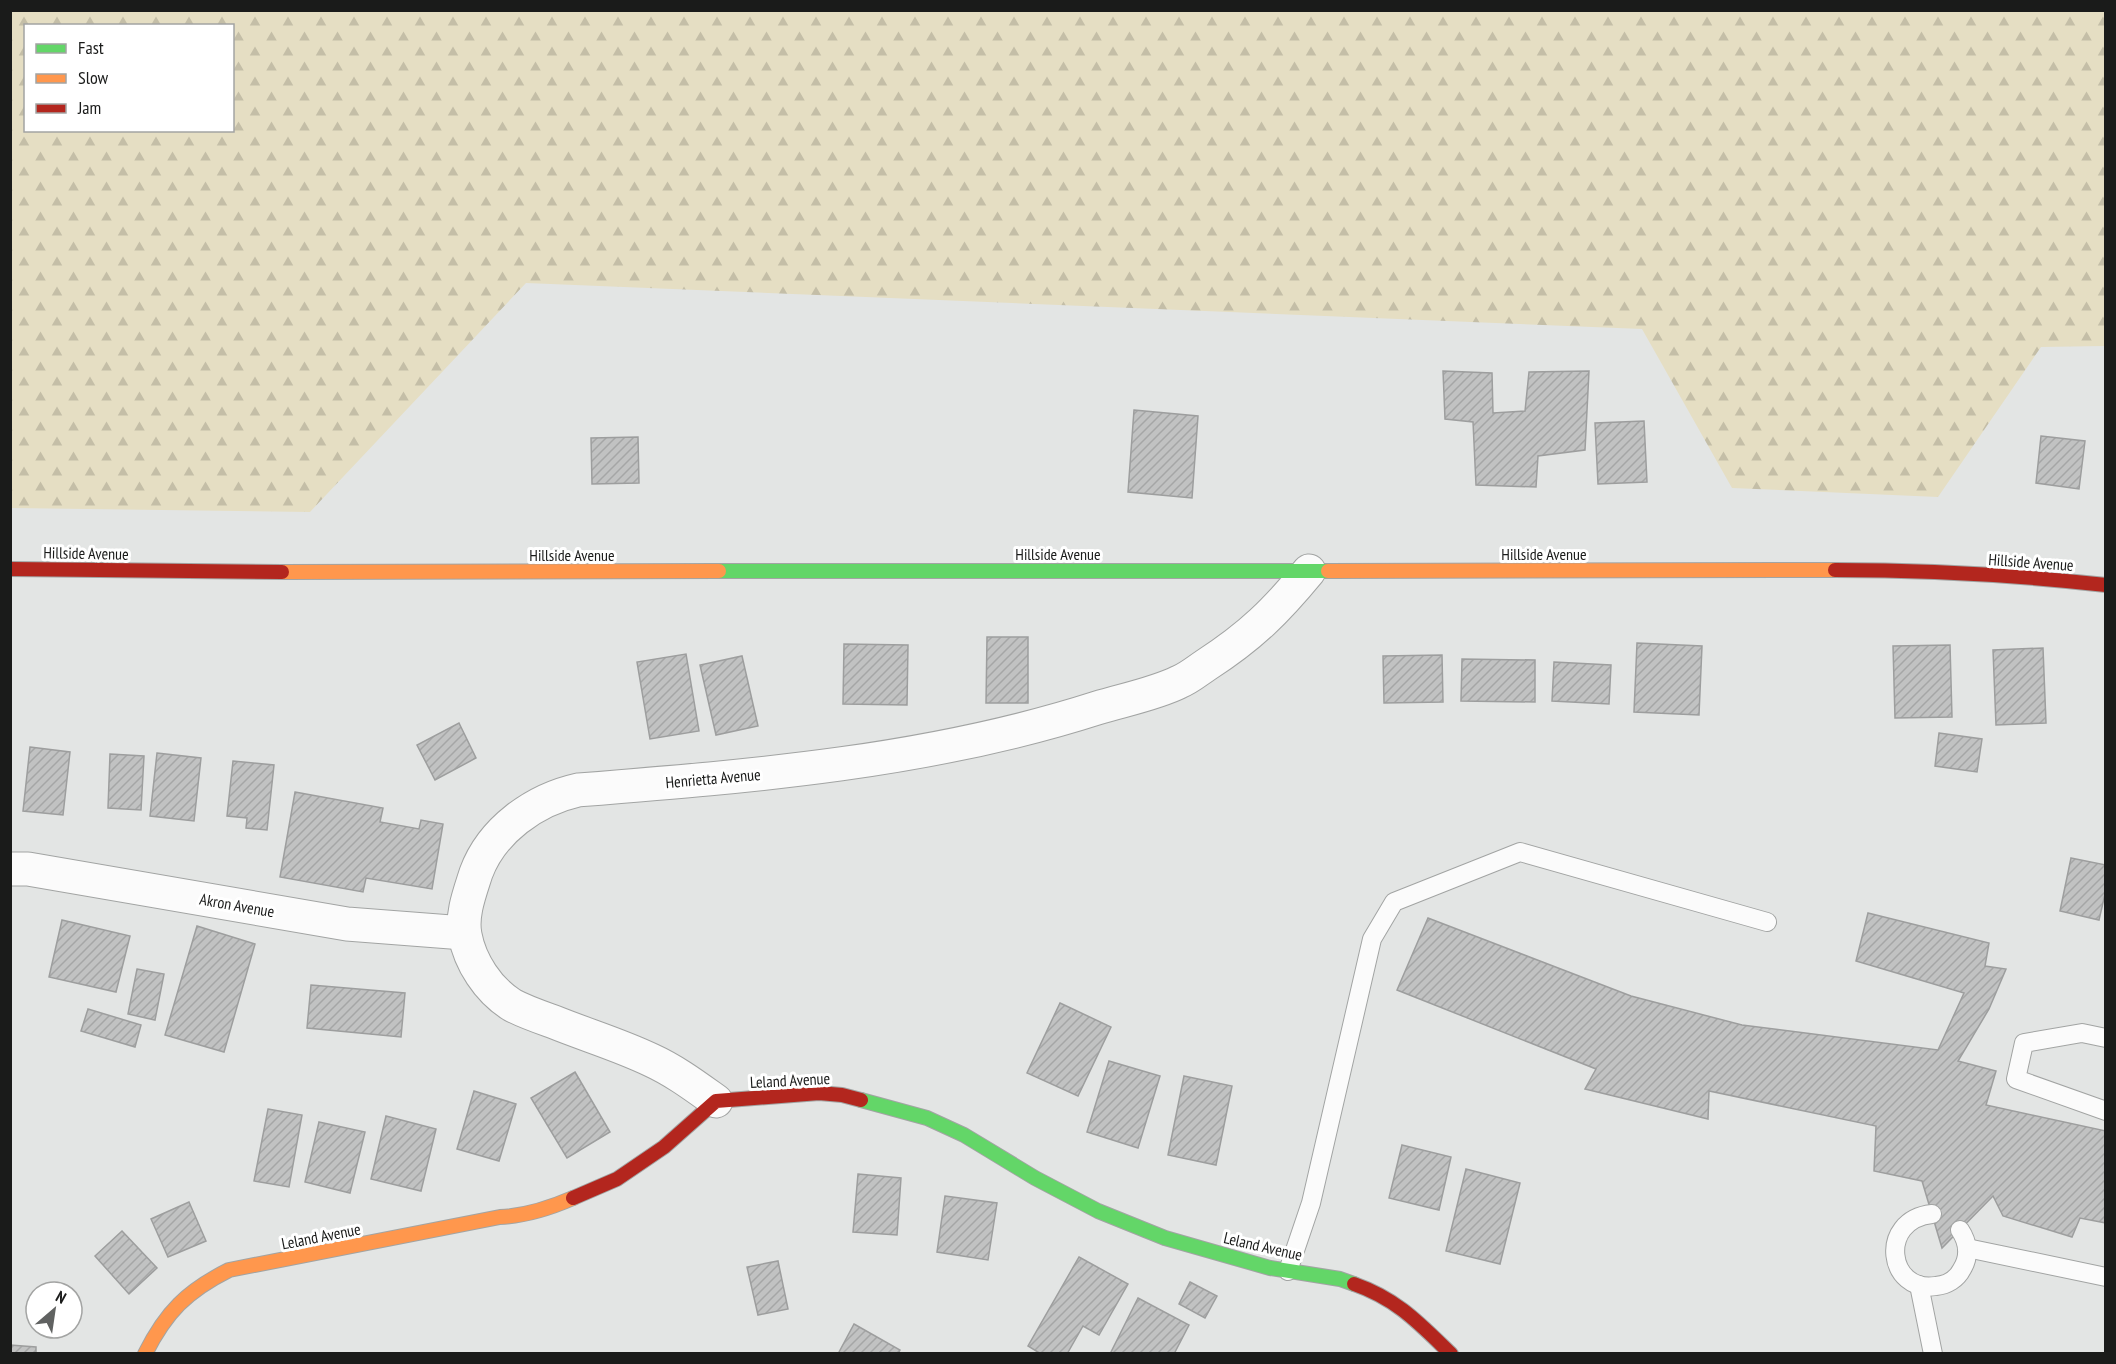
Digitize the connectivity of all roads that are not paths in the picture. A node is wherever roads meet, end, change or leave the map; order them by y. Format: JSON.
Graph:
{"nodes":[{"id":1,"x":10,"y":569,"type":"edge"},
{"id":2,"x":1310,"y":571,"type":"junction"},
{"id":3,"x":2106,"y":585,"type":"edge"},
{"id":4,"x":10,"y":869,"type":"edge"},
{"id":5,"x":1767,"y":922,"type":"dead end"},
{"id":6,"x":464,"y":933,"type":"junction"},
{"id":7,"x":2106,"y":1038,"type":"edge"},
{"id":8,"x":716,"y":1101,"type":"junction"},
{"id":9,"x":2106,"y":1111,"type":"edge"},
{"id":10,"x":1932,"y":1214,"type":"dead end"},
{"id":11,"x":1960,"y":1230,"type":"dead end"},
{"id":12,"x":1967,"y":1248,"type":"junction"},
{"id":13,"x":1288,"y":1271,"type":"junction"},
{"id":14,"x":2106,"y":1277,"type":"edge"},
{"id":15,"x":1919,"y":1286,"type":"junction"},
{"id":16,"x":145,"y":1353,"type":"edge"},
{"id":17,"x":1451,"y":1353,"type":"edge"},
{"id":18,"x":1934,"y":1353,"type":"edge"}],
"edges":[{"from":1,"to":2,"type":"street","name":"Hillside Avenue"},
{"from":2,"to":3,"type":"street","name":"Hillside Avenue"},
{"from":2,"to":6,"type":"street","name":"Henrietta Avenue"},
{"from":4,"to":6,"type":"street","name":"Akron Avenue"},
{"from":5,"to":13,"type":"lane"},
{"from":6,"to":8,"type":"street","name":"Henrietta Avenue"},
{"from":7,"to":9,"type":"lane"},
{"from":8,"to":13,"type":"street","name":"Leland Avenue"},
{"from":8,"to":16,"type":"street","name":"Leland Avenue"},
{"from":10,"to":15,"type":"lane"},
{"from":11,"to":12,"type":"lane"},
{"from":12,"to":14,"type":"lane"},
{"from":12,"to":15,"type":"lane"},
{"from":13,"to":17,"type":"street","name":"Leland Avenue"},
{"from":15,"to":18,"type":"lane"}]}
